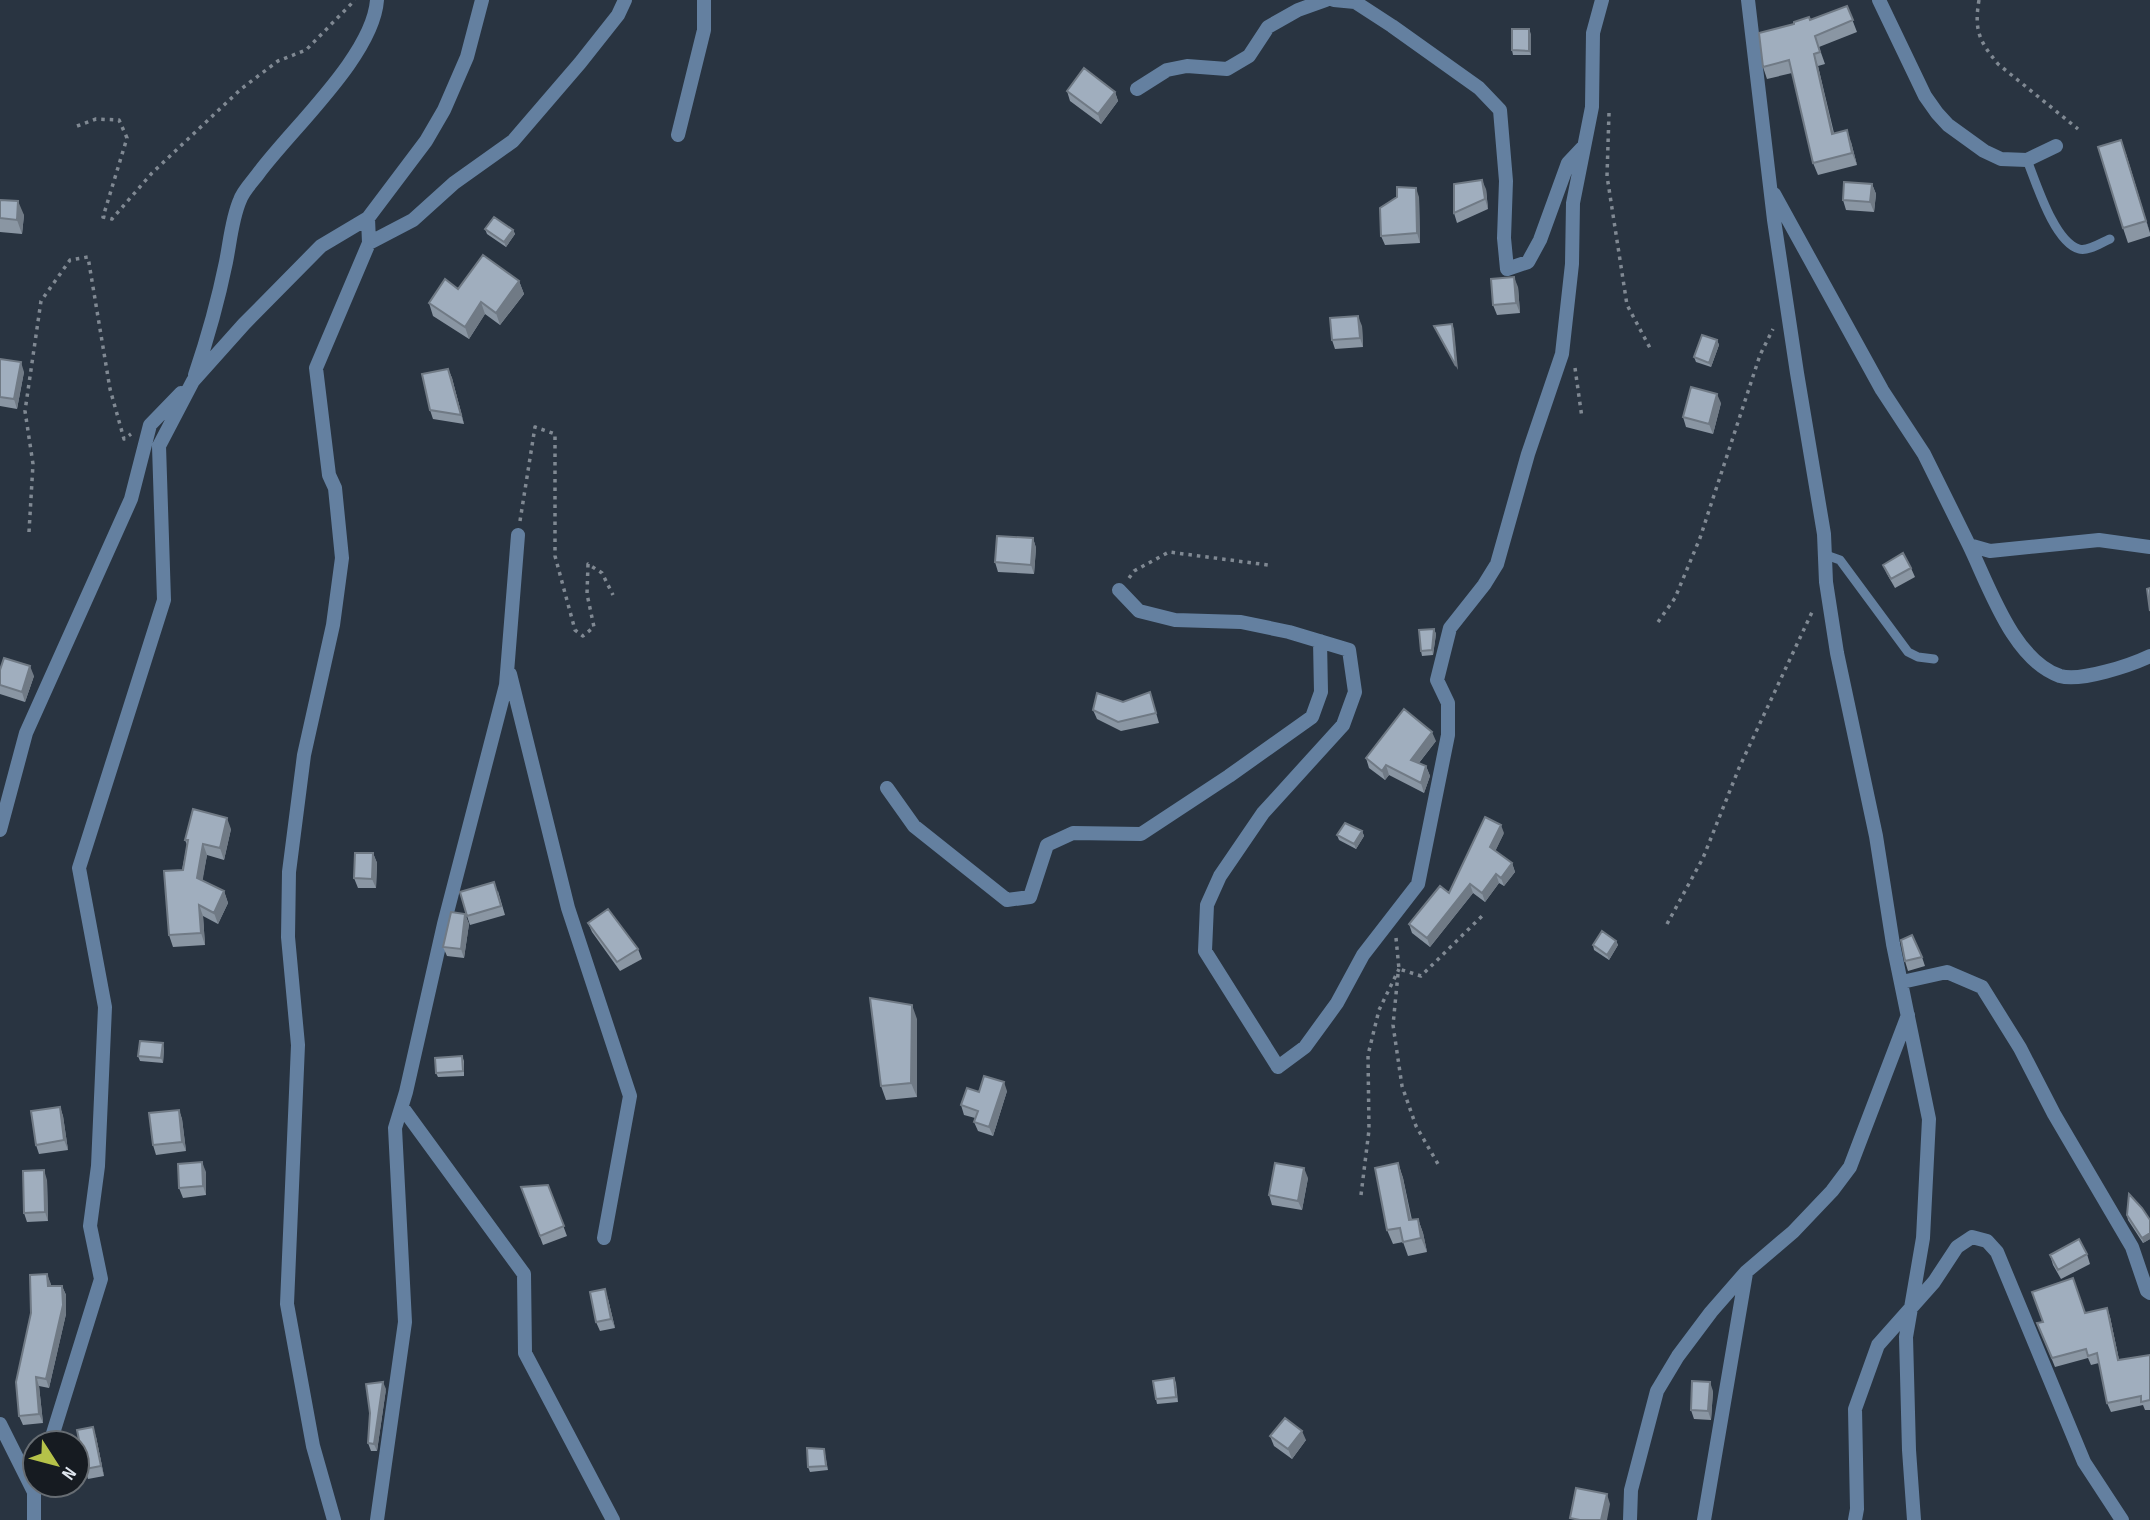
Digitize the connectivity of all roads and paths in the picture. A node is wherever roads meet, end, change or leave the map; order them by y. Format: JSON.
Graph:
{"nodes":[{"id":1,"x":355,"y":0,"type":"edge"},
{"id":2,"x":377,"y":0,"type":"edge"},
{"id":3,"x":482,"y":0,"type":"edge"},
{"id":4,"x":625,"y":0,"type":"edge"},
{"id":5,"x":704,"y":0,"type":"edge"},
{"id":6,"x":1326,"y":0,"type":"edge"},
{"id":7,"x":1334,"y":0,"type":"edge"},
{"id":8,"x":1602,"y":0,"type":"edge"},
{"id":9,"x":1748,"y":0,"type":"edge"},
{"id":10,"x":1879,"y":0,"type":"edge"},
{"id":11,"x":1979,"y":0,"type":"edge"},
{"id":12,"x":1137,"y":89,"type":"dead end"},
{"id":13,"x":1609,"y":112,"type":"dead end"},
{"id":14,"x":77,"y":126,"type":"dead end"},
{"id":15,"x":2077,"y":129,"type":"dead end"},
{"id":16,"x":678,"y":135,"type":"dead end"},
{"id":17,"x":1584,"y":145,"type":"junction"},
{"id":18,"x":2056,"y":146,"type":"dead end"},
{"id":19,"x":2027,"y":160,"type":"junction"},
{"id":20,"x":1770,"y":186,"type":"junction"},
{"id":21,"x":368,"y":218,"type":"junction"},
{"id":22,"x":2110,"y":239,"type":"dead end"},
{"id":23,"x":369,"y":243,"type":"junction"},
{"id":24,"x":1786,"y":302,"type":"junction"},
{"id":25,"x":1650,"y":348,"type":"dead end"},
{"id":26,"x":193,"y":381,"type":"junction"},
{"id":27,"x":134,"y":430,"type":"dead end"},
{"id":28,"x":29,"y":532,"type":"dead end"},
{"id":29,"x":518,"y":534,"type":"joint"},
{"id":30,"x":1969,"y":545,"type":"junction"},
{"id":31,"x":2150,"y":547,"type":"edge"},
{"id":32,"x":1826,"y":555,"type":"junction"},
{"id":33,"x":1268,"y":565,"type":"dead end"},
{"id":34,"x":1826,"y":582,"type":"junction"},
{"id":35,"x":1119,"y":590,"type":"joint"},
{"id":36,"x":613,"y":596,"type":"dead end"},
{"id":37,"x":1658,"y":622,"type":"dead end"},
{"id":38,"x":1320,"y":641,"type":"junction"},
{"id":39,"x":2150,"y":656,"type":"edge"},
{"id":40,"x":1934,"y":659,"type":"dead end"},
{"id":41,"x":508,"y":664,"type":"junction"},
{"id":42,"x":887,"y":788,"type":"dead end"},
{"id":43,"x":0,"y":830,"type":"edge"},
{"id":44,"x":1395,"y":915,"type":"junction"},
{"id":45,"x":1482,"y":916,"type":"dead end"},
{"id":46,"x":1667,"y":924,"type":"dead end"},
{"id":47,"x":1399,"y":969,"type":"junction"},
{"id":48,"x":1902,"y":982,"type":"junction"},
{"id":49,"x":1908,"y":1013,"type":"junction"},
{"id":50,"x":401,"y":1107,"type":"junction"},
{"id":51,"x":1438,"y":1164,"type":"dead end"},
{"id":52,"x":1362,"y":1195,"type":"dead end"},
{"id":53,"x":604,"y":1238,"type":"dead end"},
{"id":54,"x":1746,"y":1272,"type":"junction"},
{"id":55,"x":2150,"y":1293,"type":"edge"},
{"id":56,"x":1911,"y":1310,"type":"junction"},
{"id":57,"x":0,"y":1424,"type":"edge"},
{"id":58,"x":54,"y":1429,"type":"edge"},
{"id":59,"x":21,"y":1462,"type":"edge"},
{"id":60,"x":35,"y":1499,"type":"edge"},
{"id":61,"x":34,"y":1520,"type":"edge"},
{"id":62,"x":334,"y":1520,"type":"edge"},
{"id":63,"x":377,"y":1520,"type":"edge"},
{"id":64,"x":613,"y":1520,"type":"edge"},
{"id":65,"x":1630,"y":1520,"type":"edge"},
{"id":66,"x":1704,"y":1520,"type":"edge"},
{"id":67,"x":1855,"y":1520,"type":"edge"},
{"id":68,"x":1914,"y":1520,"type":"edge"},
{"id":69,"x":2122,"y":1520,"type":"edge"}],
"edges":[{"from":1,"to":14,"type":"path"},
{"from":2,"to":26,"type":"street"},
{"from":3,"to":21,"type":"street"},
{"from":4,"to":23,"type":"street"},
{"from":5,"to":16,"type":"street"},
{"from":6,"to":12,"type":"street"},
{"from":7,"to":17,"type":"street"},
{"from":8,"to":17,"type":"street"},
{"from":9,"to":20,"type":"street"},
{"from":10,"to":19,"type":"street"},
{"from":11,"to":15,"type":"path"},
{"from":13,"to":25,"type":"path"},
{"from":17,"to":44,"type":"street"},
{"from":18,"to":19,"type":"street"},
{"from":19,"to":22,"type":"lane"},
{"from":20,"to":24,"type":"street"},
{"from":20,"to":30,"type":"street"},
{"from":21,"to":23,"type":"street"},
{"from":21,"to":26,"type":"street"},
{"from":23,"to":62,"type":"street"},
{"from":24,"to":32,"type":"street"},
{"from":24,"to":37,"type":"path"},
{"from":26,"to":43,"type":"street"},
{"from":26,"to":58,"type":"street"},
{"from":27,"to":28,"type":"path"},
{"from":29,"to":36,"type":"path"},
{"from":29,"to":41,"type":"street"},
{"from":30,"to":31,"type":"street"},
{"from":30,"to":39,"type":"street"},
{"from":32,"to":34,"type":"street"},
{"from":32,"to":40,"type":"lane"},
{"from":33,"to":35,"type":"path"},
{"from":34,"to":46,"type":"path"},
{"from":34,"to":48,"type":"street"},
{"from":35,"to":38,"type":"street"},
{"from":38,"to":42,"type":"street"},
{"from":38,"to":44,"type":"street"},
{"from":41,"to":50,"type":"street"},
{"from":41,"to":53,"type":"street"},
{"from":44,"to":47,"type":"path"},
{"from":45,"to":47,"type":"path"},
{"from":47,"to":51,"type":"path"},
{"from":47,"to":52,"type":"path"},
{"from":48,"to":49,"type":"street"},
{"from":48,"to":55,"type":"street"},
{"from":49,"to":54,"type":"street"},
{"from":49,"to":56,"type":"street"},
{"from":50,"to":63,"type":"street"},
{"from":50,"to":64,"type":"street"},
{"from":54,"to":65,"type":"street"},
{"from":54,"to":66,"type":"street"},
{"from":56,"to":67,"type":"street"},
{"from":56,"to":68,"type":"street"},
{"from":56,"to":69,"type":"street"},
{"from":57,"to":59,"type":"street"},
{"from":60,"to":61,"type":"street"}]}
